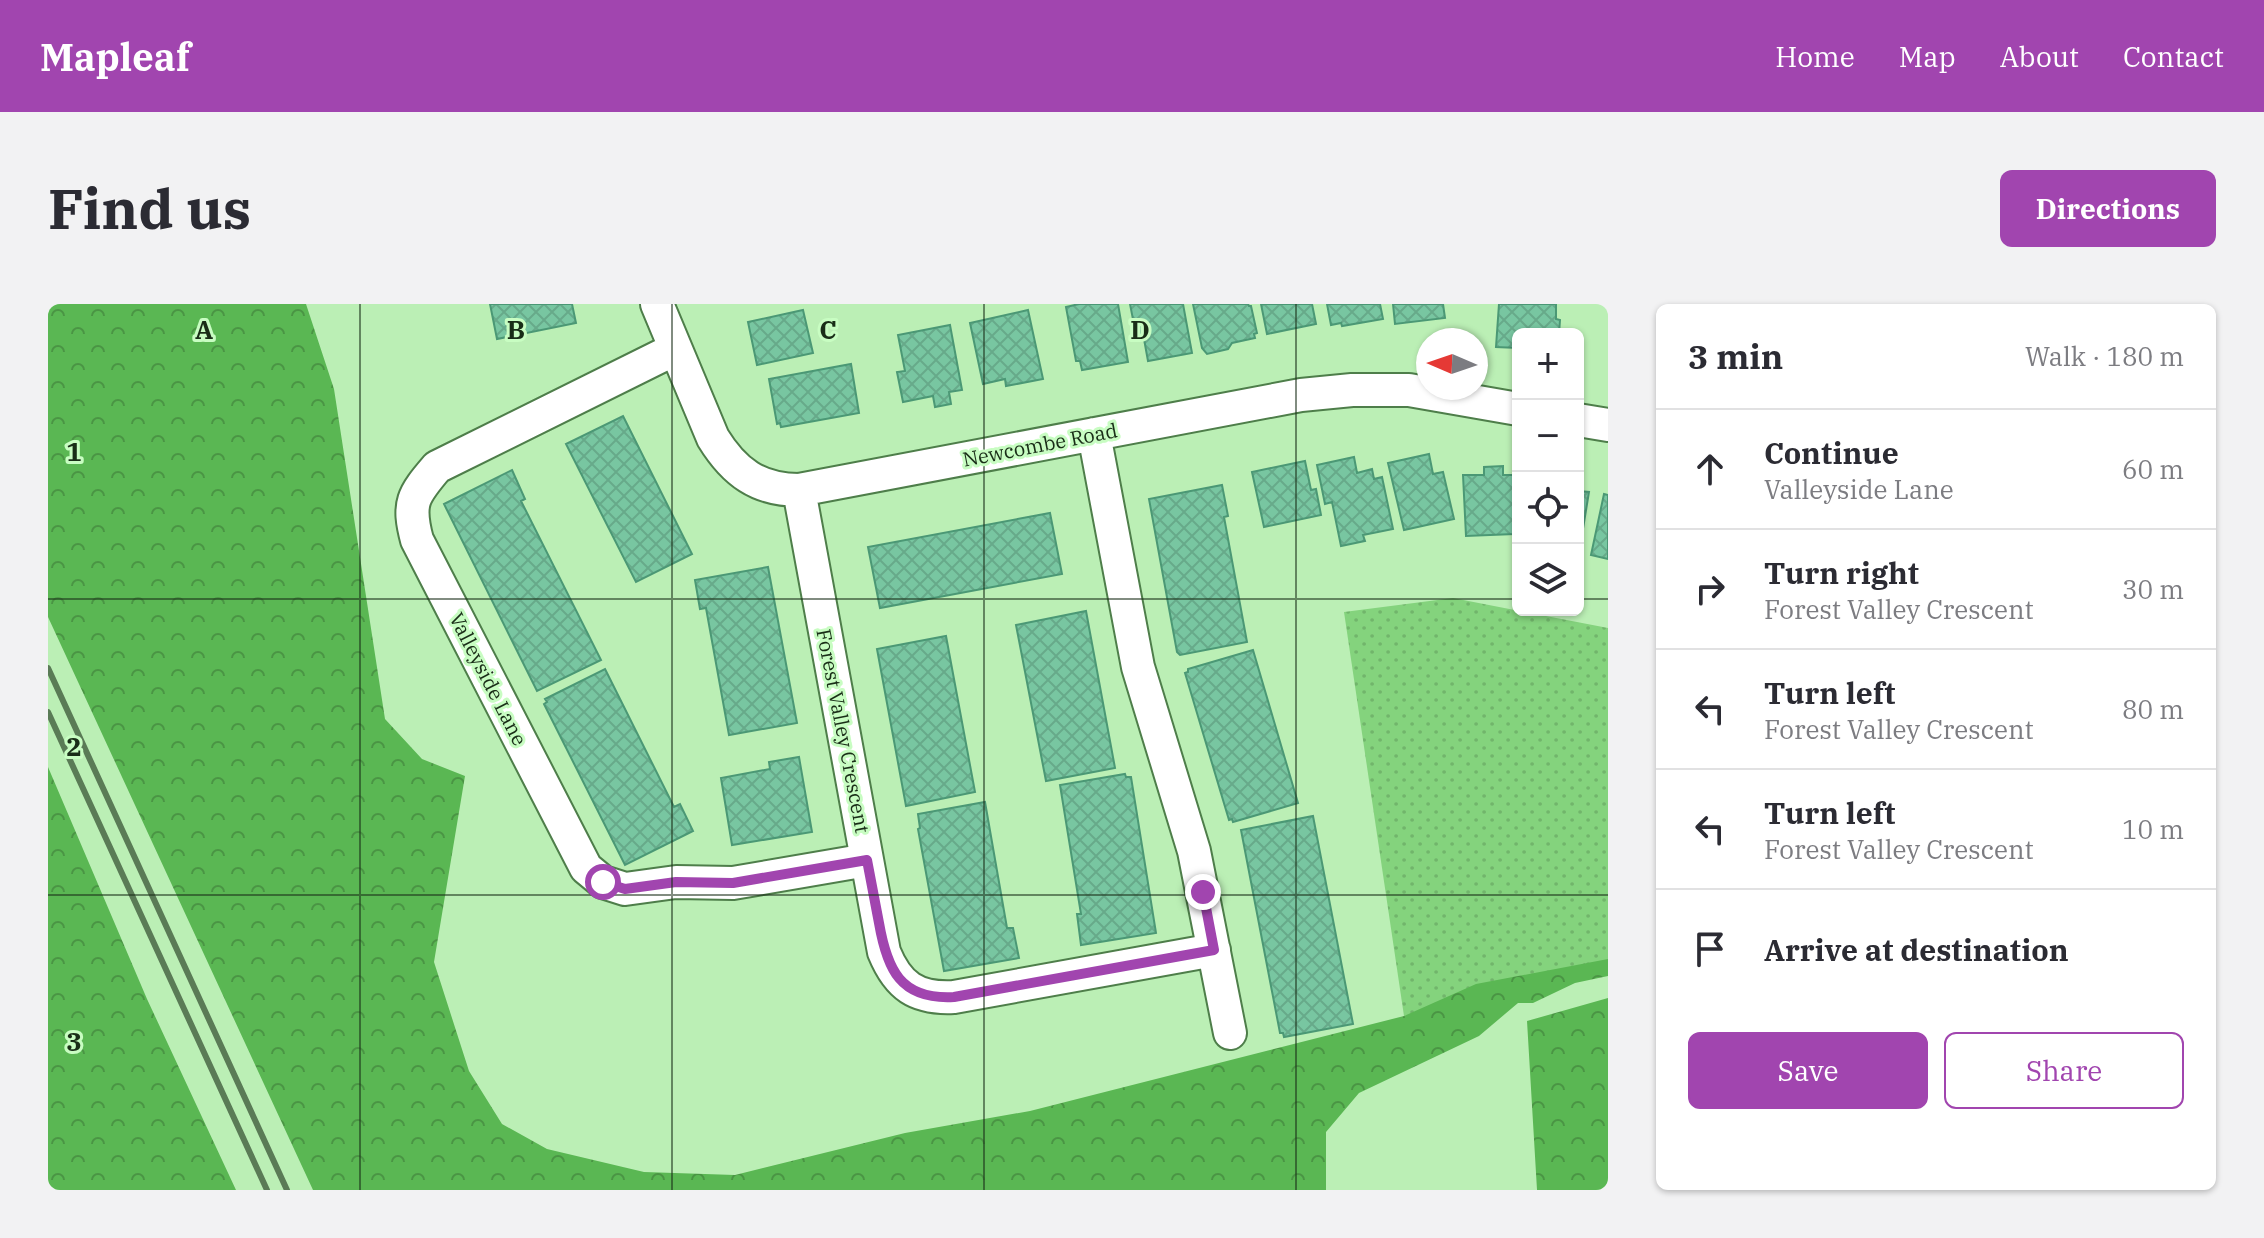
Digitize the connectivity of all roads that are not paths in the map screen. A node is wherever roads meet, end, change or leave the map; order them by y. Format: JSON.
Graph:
{"nodes":[{"id":1,"x":660,"y":309,"type":"edge"},
{"id":2,"x":675,"y":349,"type":"junction"},
{"id":3,"x":1512,"y":408,"type":"edge"},
{"id":4,"x":1094,"y":434,"type":"junction"},
{"id":5,"x":799,"y":490,"type":"junction"},
{"id":6,"x":867,"y":860,"type":"junction"},
{"id":7,"x":1214,"y":950,"type":"junction"},
{"id":8,"x":1230,"y":1033,"type":"dead end"}],
"edges":[{"from":1,"to":2,"type":"street","name":"Newcombe Road"},
{"from":2,"to":5,"type":"street","name":"Newcombe Road"},
{"from":2,"to":6,"type":"street","name":"Valleyside Lane"},
{"from":3,"to":4,"type":"street","name":"Newcombe Road"},
{"from":4,"to":5,"type":"street","name":"Newcombe Road"},
{"from":4,"to":7,"type":"street"},
{"from":5,"to":6,"type":"street","name":"Forest Valley Crescent"},
{"from":6,"to":7,"type":"street","name":"Forest Valley Crescent"},
{"from":7,"to":8,"type":"street"}]}
